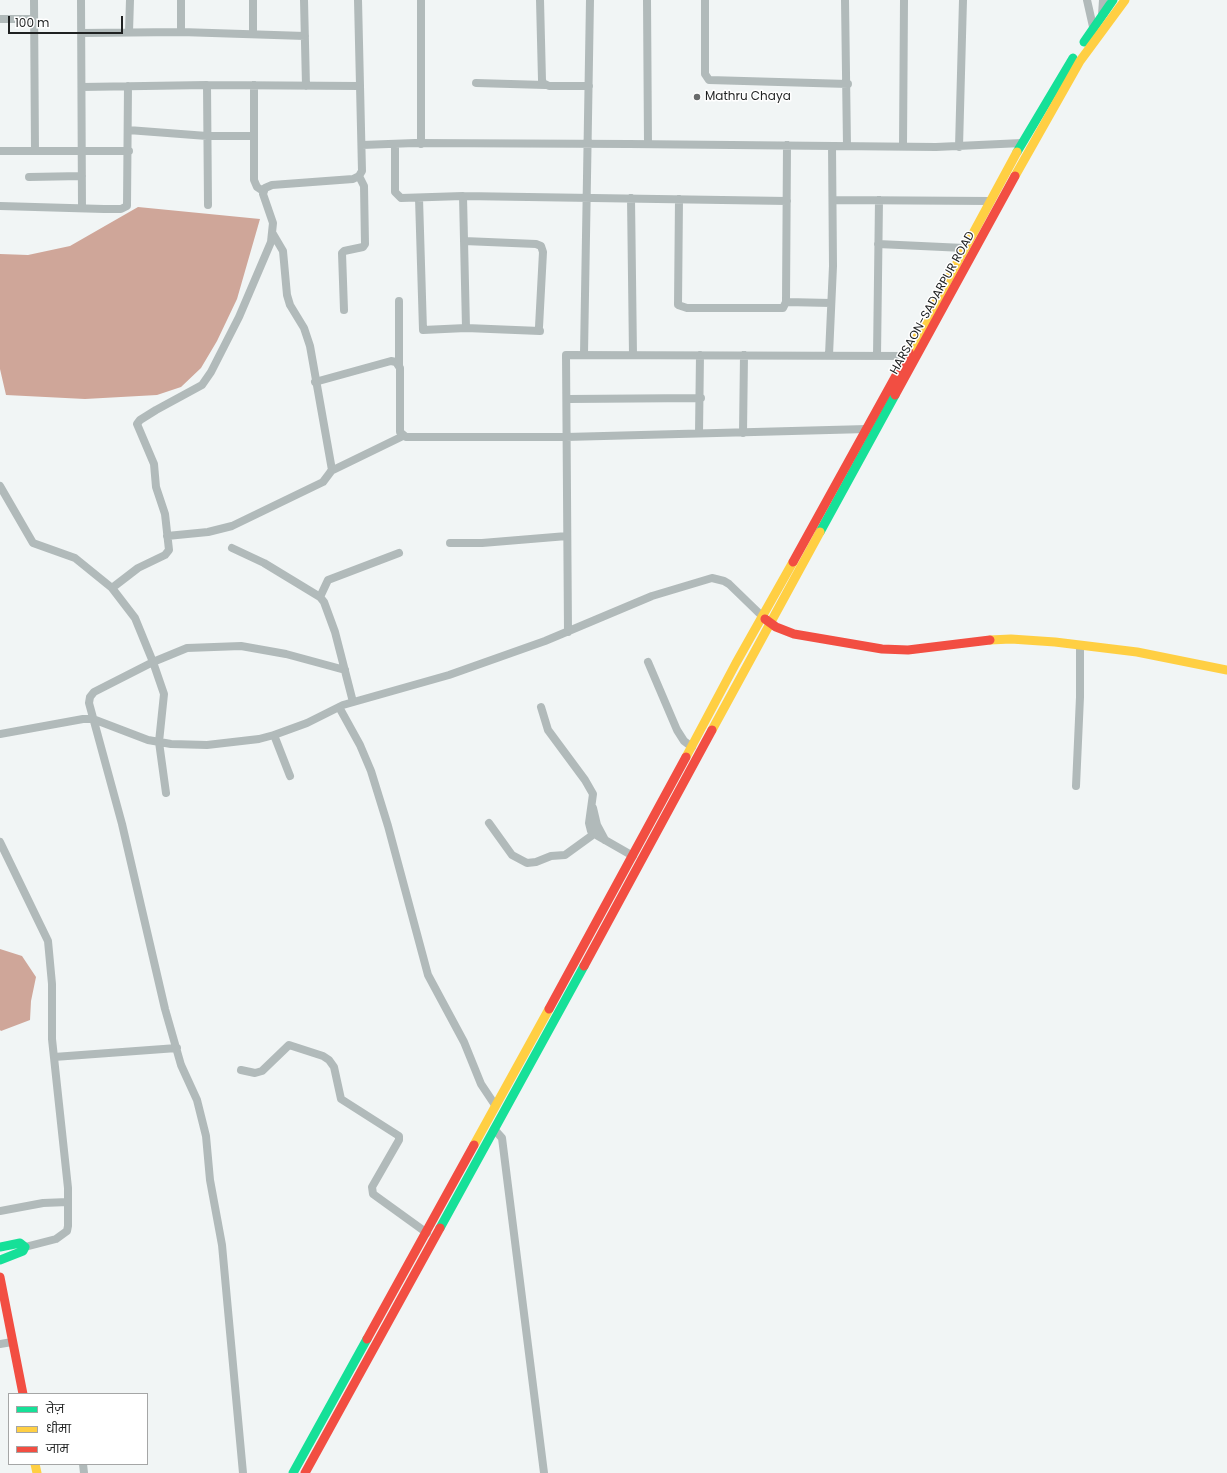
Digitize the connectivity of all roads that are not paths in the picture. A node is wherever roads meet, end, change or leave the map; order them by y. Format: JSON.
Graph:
{"nodes":[{"id":1,"x":34,"y":0,"type":"edge"},
{"id":2,"x":81,"y":0,"type":"edge"},
{"id":3,"x":130,"y":0,"type":"edge"},
{"id":4,"x":181,"y":0,"type":"edge"},
{"id":5,"x":253,"y":0,"type":"edge"},
{"id":6,"x":304,"y":0,"type":"edge"},
{"id":7,"x":358,"y":0,"type":"edge"},
{"id":8,"x":420,"y":0,"type":"edge"},
{"id":9,"x":540,"y":0,"type":"edge"},
{"id":10,"x":590,"y":0,"type":"edge"},
{"id":11,"x":647,"y":0,"type":"edge"},
{"id":12,"x":705,"y":0,"type":"edge"},
{"id":13,"x":845,"y":0,"type":"edge"},
{"id":14,"x":904,"y":0,"type":"edge"},
{"id":15,"x":963,"y":0,"type":"edge"},
{"id":16,"x":1088,"y":0,"type":"edge"},
{"id":17,"x":1102,"y":0,"type":"edge"},
{"id":18,"x":1113,"y":0,"type":"edge"},
{"id":19,"x":1125,"y":0,"type":"edge"},
{"id":20,"x":1102,"y":15,"type":"junction"},
{"id":21,"x":0,"y":19,"type":"edge"},
{"id":22,"x":33,"y":19,"type":"junction"},
{"id":23,"x":1094,"y":28,"type":"junction"},
{"id":24,"x":1104,"y":28,"type":"junction"},
{"id":25,"x":130,"y":32,"type":"junction"},
{"id":26,"x":181,"y":32,"type":"junction"},
{"id":27,"x":81,"y":33,"type":"junction"},
{"id":28,"x":253,"y":34,"type":"junction"},
{"id":29,"x":305,"y":36,"type":"junction"},
{"id":30,"x":1096,"y":38,"type":"junction"},
{"id":31,"x":476,"y":83,"type":"dead end"},
{"id":32,"x":848,"y":84,"type":"junction"},
{"id":33,"x":207,"y":85,"type":"junction"},
{"id":34,"x":254,"y":85,"type":"junction"},
{"id":35,"x":545,"y":85,"type":"junction"},
{"id":36,"x":128,"y":86,"type":"junction"},
{"id":37,"x":306,"y":86,"type":"junction"},
{"id":38,"x":359,"y":86,"type":"junction"},
{"id":39,"x":589,"y":86,"type":"junction"},
{"id":40,"x":82,"y":87,"type":"junction"},
{"id":41,"x":128,"y":130,"type":"junction"},
{"id":42,"x":207,"y":136,"type":"junction"},
{"id":43,"x":253,"y":136,"type":"junction"},
{"id":44,"x":1022,"y":143,"type":"junction"},
{"id":45,"x":395,"y":144,"type":"junction"},
{"id":46,"x":420,"y":144,"type":"junction"},
{"id":47,"x":588,"y":144,"type":"junction"},
{"id":48,"x":648,"y":144,"type":"junction"},
{"id":49,"x":362,"y":145,"type":"junction"},
{"id":50,"x":787,"y":145,"type":"junction"},
{"id":51,"x":832,"y":146,"type":"junction"},
{"id":52,"x":847,"y":146,"type":"junction"},
{"id":53,"x":903,"y":146,"type":"junction"},
{"id":54,"x":959,"y":147,"type":"junction"},
{"id":55,"x":0,"y":151,"type":"edge"},
{"id":56,"x":35,"y":151,"type":"junction"},
{"id":57,"x":83,"y":151,"type":"junction"},
{"id":58,"x":129,"y":151,"type":"junction"},
{"id":59,"x":82,"y":176,"type":"junction"},
{"id":60,"x":359,"y":176,"type":"junction"},
{"id":61,"x":29,"y":177,"type":"dead end"},
{"id":62,"x":263,"y":191,"type":"junction"},
{"id":63,"x":463,"y":196,"type":"junction"},
{"id":64,"x":419,"y":198,"type":"junction"},
{"id":65,"x":588,"y":198,"type":"junction"},
{"id":66,"x":631,"y":198,"type":"junction"},
{"id":67,"x":679,"y":199,"type":"junction"},
{"id":68,"x":833,"y":200,"type":"junction"},
{"id":69,"x":878,"y":200,"type":"junction"},
{"id":70,"x":787,"y":201,"type":"junction"},
{"id":71,"x":990,"y":201,"type":"junction"},
{"id":72,"x":208,"y":205,"type":"dead end"},
{"id":73,"x":0,"y":206,"type":"edge"},
{"id":74,"x":82,"y":208,"type":"junction"},
{"id":75,"x":273,"y":234,"type":"junction"},
{"id":76,"x":464,"y":241,"type":"junction"},
{"id":77,"x":878,"y":244,"type":"junction"},
{"id":78,"x":964,"y":248,"type":"junction"},
{"id":79,"x":399,"y":300,"type":"dead end"},
{"id":80,"x":786,"y":302,"type":"junction"},
{"id":81,"x":831,"y":303,"type":"junction"},
{"id":82,"x":344,"y":310,"type":"dead end"},
{"id":83,"x":466,"y":328,"type":"junction"},
{"id":84,"x":584,"y":354,"type":"junction"},
{"id":85,"x":633,"y":355,"type":"junction"},
{"id":86,"x":700,"y":355,"type":"junction"},
{"id":87,"x":744,"y":355,"type":"junction"},
{"id":88,"x":829,"y":355,"type":"junction"},
{"id":89,"x":877,"y":356,"type":"junction"},
{"id":90,"x":906,"y":356,"type":"junction"},
{"id":91,"x":399,"y":365,"type":"junction"},
{"id":92,"x":315,"y":382,"type":"junction"},
{"id":93,"x":701,"y":398,"type":"junction"},
{"id":94,"x":568,"y":399,"type":"junction"},
{"id":95,"x":867,"y":429,"type":"junction"},
{"id":96,"x":744,"y":433,"type":"junction"},
{"id":97,"x":699,"y":434,"type":"junction"},
{"id":98,"x":403,"y":436,"type":"junction"},
{"id":99,"x":566,"y":437,"type":"junction"},
{"id":100,"x":331,"y":472,"type":"junction"},
{"id":101,"x":0,"y":486,"type":"edge"},
{"id":102,"x":167,"y":536,"type":"junction"},
{"id":103,"x":567,"y":536,"type":"junction"},
{"id":104,"x":450,"y":543,"type":"dead end"},
{"id":105,"x":232,"y":548,"type":"dead end"},
{"id":106,"x":399,"y":553,"type":"dead end"},
{"id":107,"x":112,"y":588,"type":"junction"},
{"id":108,"x":320,"y":597,"type":"junction"},
{"id":109,"x":762,"y":616,"type":"junction"},
{"id":110,"x":770,"y":624,"type":"junction"},
{"id":111,"x":568,"y":632,"type":"junction"},
{"id":112,"x":1080,"y":646,"type":"junction"},
{"id":113,"x":153,"y":662,"type":"junction"},
{"id":114,"x":648,"y":662,"type":"dead end"},
{"id":115,"x":345,"y":670,"type":"junction"},
{"id":116,"x":1227,"y":670,"type":"edge"},
{"id":117,"x":353,"y":702,"type":"junction"},
{"id":118,"x":339,"y":707,"type":"junction"},
{"id":119,"x":541,"y":708,"type":"dead end"},
{"id":120,"x":93,"y":719,"type":"junction"},
{"id":121,"x":0,"y":734,"type":"edge"},
{"id":122,"x":274,"y":736,"type":"junction"},
{"id":123,"x":159,"y":742,"type":"junction"},
{"id":124,"x":692,"y":747,"type":"junction"},
{"id":125,"x":290,"y":776,"type":"dead end"},
{"id":126,"x":1076,"y":786,"type":"dead end"},
{"id":127,"x":166,"y":792,"type":"dead end"},
{"id":128,"x":592,"y":803,"type":"junction"},
{"id":129,"x":489,"y":823,"type":"dead end"},
{"id":130,"x":594,"y":834,"type":"junction"},
{"id":131,"x":605,"y":841,"type":"junction"},
{"id":132,"x":0,"y":842,"type":"edge"},
{"id":133,"x":633,"y":856,"type":"junction"},
{"id":134,"x":177,"y":1048,"type":"junction"},
{"id":135,"x":54,"y":1057,"type":"junction"},
{"id":136,"x":241,"y":1070,"type":"dead end"},
{"id":137,"x":495,"y":1105,"type":"junction"},
{"id":138,"x":483,"y":1128,"type":"junction"},
{"id":139,"x":493,"y":1131,"type":"junction"},
{"id":140,"x":68,"y":1202,"type":"junction"},
{"id":141,"x":0,"y":1211,"type":"edge"},
{"id":142,"x":427,"y":1233,"type":"junction"},
{"id":143,"x":0,"y":1247,"type":"edge"},
{"id":144,"x":25,"y":1247,"type":"junction"},
{"id":145,"x":0,"y":1260,"type":"edge"},
{"id":146,"x":0,"y":1277,"type":"edge"},
{"id":147,"x":12,"y":1342,"type":"junction"},
{"id":148,"x":0,"y":1344,"type":"edge"},
{"id":149,"x":22,"y":1393,"type":"edge"},
{"id":150,"x":243,"y":1473,"type":"edge"},
{"id":151,"x":293,"y":1473,"type":"edge"},
{"id":152,"x":305,"y":1473,"type":"edge"},
{"id":153,"x":544,"y":1473,"type":"edge"}],
"edges":[{"from":1,"to":22,"type":"street"},
{"from":2,"to":27,"type":"street"},
{"from":3,"to":25,"type":"street"},
{"from":4,"to":26,"type":"street"},
{"from":5,"to":28,"type":"street"},
{"from":6,"to":29,"type":"street"},
{"from":7,"to":38,"type":"street"},
{"from":8,"to":46,"type":"street"},
{"from":9,"to":35,"type":"street"},
{"from":10,"to":39,"type":"street"},
{"from":11,"to":48,"type":"street"},
{"from":12,"to":32,"type":"street"},
{"from":13,"to":32,"type":"street"},
{"from":14,"to":53,"type":"street"},
{"from":15,"to":54,"type":"street"},
{"from":16,"to":23,"type":"street"},
{"from":17,"to":20,"type":"street"},
{"from":18,"to":20,"type":"street","name":"HARSAON-SADARPUR ROAD"},
{"from":19,"to":24,"type":"street","name":"HARSAON-SADARPUR ROAD"},
{"from":20,"to":23,"type":"street","name":"HARSAON-SADARPUR ROAD"},
{"from":20,"to":24,"type":"street"},
{"from":21,"to":22,"type":"street"},
{"from":22,"to":56,"type":"street"},
{"from":23,"to":30,"type":"street"},
{"from":23,"to":44,"type":"street","name":"HARSAON-SADARPUR ROAD"},
{"from":24,"to":30,"type":"street","name":"HARSAON-SADARPUR ROAD"},
{"from":25,"to":26,"type":"street"},
{"from":25,"to":27,"type":"street"},
{"from":26,"to":28,"type":"street"},
{"from":27,"to":40,"type":"street"},
{"from":28,"to":29,"type":"street"},
{"from":29,"to":37,"type":"street"},
{"from":30,"to":110,"type":"street","name":"HARSAON-SADARPUR ROAD"},
{"from":31,"to":35,"type":"street"},
{"from":32,"to":52,"type":"street"},
{"from":33,"to":34,"type":"street"},
{"from":33,"to":36,"type":"street"},
{"from":33,"to":42,"type":"street"},
{"from":34,"to":37,"type":"street"},
{"from":34,"to":43,"type":"street"},
{"from":35,"to":39,"type":"street"},
{"from":36,"to":40,"type":"street"},
{"from":36,"to":41,"type":"street"},
{"from":37,"to":38,"type":"street"},
{"from":38,"to":49,"type":"street"},
{"from":39,"to":47,"type":"street"},
{"from":40,"to":57,"type":"street"},
{"from":41,"to":42,"type":"street"},
{"from":41,"to":58,"type":"street"},
{"from":42,"to":43,"type":"street"},
{"from":42,"to":72,"type":"street"},
{"from":43,"to":62,"type":"street"},
{"from":44,"to":54,"type":"street"},
{"from":44,"to":71,"type":"street","name":"HARSAON-SADARPUR ROAD"},
{"from":45,"to":46,"type":"street"},
{"from":45,"to":49,"type":"street"},
{"from":45,"to":64,"type":"street"},
{"from":46,"to":47,"type":"street"},
{"from":47,"to":48,"type":"street"},
{"from":47,"to":65,"type":"street"},
{"from":48,"to":50,"type":"street"},
{"from":49,"to":60,"type":"street"},
{"from":50,"to":51,"type":"street"},
{"from":50,"to":70,"type":"street"},
{"from":51,"to":52,"type":"street"},
{"from":51,"to":68,"type":"street"},
{"from":52,"to":53,"type":"street"},
{"from":53,"to":54,"type":"street"},
{"from":55,"to":56,"type":"street"},
{"from":56,"to":57,"type":"street"},
{"from":57,"to":58,"type":"street"},
{"from":57,"to":59,"type":"street"},
{"from":58,"to":74,"type":"street"},
{"from":59,"to":61,"type":"street"},
{"from":59,"to":74,"type":"street"},
{"from":60,"to":62,"type":"street"},
{"from":60,"to":82,"type":"street"},
{"from":62,"to":75,"type":"street"},
{"from":63,"to":64,"type":"street"},
{"from":63,"to":65,"type":"street"},
{"from":63,"to":76,"type":"street"},
{"from":64,"to":83,"type":"street"},
{"from":65,"to":66,"type":"street"},
{"from":65,"to":84,"type":"street"},
{"from":66,"to":67,"type":"street"},
{"from":66,"to":85,"type":"street"},
{"from":67,"to":70,"type":"street"},
{"from":67,"to":80,"type":"street"},
{"from":68,"to":69,"type":"street"},
{"from":68,"to":81,"type":"street"},
{"from":69,"to":71,"type":"street"},
{"from":69,"to":77,"type":"street"},
{"from":70,"to":80,"type":"street"},
{"from":71,"to":78,"type":"street","name":"HARSAON-SADARPUR ROAD"},
{"from":73,"to":74,"type":"street"},
{"from":75,"to":92,"type":"street"},
{"from":75,"to":102,"type":"street"},
{"from":76,"to":83,"type":"street"},
{"from":76,"to":83,"type":"street"},
{"from":77,"to":78,"type":"street"},
{"from":77,"to":89,"type":"street"},
{"from":78,"to":90,"type":"street","name":"HARSAON-SADARPUR ROAD"},
{"from":79,"to":91,"type":"street"},
{"from":80,"to":81,"type":"street"},
{"from":81,"to":88,"type":"street"},
{"from":84,"to":85,"type":"street"},
{"from":84,"to":94,"type":"street"},
{"from":85,"to":86,"type":"street"},
{"from":86,"to":87,"type":"street"},
{"from":86,"to":93,"type":"street"},
{"from":87,"to":88,"type":"street"},
{"from":87,"to":96,"type":"street"},
{"from":88,"to":89,"type":"street"},
{"from":89,"to":90,"type":"street"},
{"from":90,"to":95,"type":"street","name":"HARSAON-SADARPUR ROAD"},
{"from":91,"to":92,"type":"street"},
{"from":91,"to":98,"type":"street"},
{"from":92,"to":100,"type":"street"},
{"from":93,"to":94,"type":"street"},
{"from":93,"to":97,"type":"street"},
{"from":94,"to":99,"type":"street"},
{"from":95,"to":96,"type":"street"},
{"from":95,"to":109,"type":"street","name":"HARSAON-SADARPUR ROAD"},
{"from":96,"to":97,"type":"street"},
{"from":97,"to":99,"type":"street"},
{"from":98,"to":99,"type":"street"},
{"from":98,"to":100,"type":"street"},
{"from":99,"to":103,"type":"street"},
{"from":100,"to":102,"type":"street"},
{"from":101,"to":107,"type":"street"},
{"from":102,"to":107,"type":"street"},
{"from":103,"to":104,"type":"street"},
{"from":103,"to":111,"type":"street"},
{"from":105,"to":108,"type":"street"},
{"from":106,"to":108,"type":"street"},
{"from":107,"to":113,"type":"street"},
{"from":108,"to":115,"type":"street"},
{"from":109,"to":110,"type":"street"},
{"from":109,"to":111,"type":"street"},
{"from":109,"to":124,"type":"street","name":"HARSAON-SADARPUR ROAD"},
{"from":110,"to":112,"type":"street"},
{"from":110,"to":139,"type":"street","name":"HARSAON-SADARPUR ROAD"},
{"from":111,"to":117,"type":"street"},
{"from":112,"to":116,"type":"street"},
{"from":112,"to":126,"type":"street"},
{"from":113,"to":115,"type":"street"},
{"from":113,"to":120,"type":"street"},
{"from":113,"to":123,"type":"street"},
{"from":114,"to":124,"type":"street"},
{"from":115,"to":117,"type":"street"},
{"from":117,"to":118,"type":"street"},
{"from":118,"to":122,"type":"street"},
{"from":118,"to":137,"type":"street"},
{"from":119,"to":128,"type":"street"},
{"from":120,"to":121,"type":"street"},
{"from":120,"to":123,"type":"street"},
{"from":120,"to":134,"type":"street"},
{"from":122,"to":123,"type":"street"},
{"from":122,"to":125,"type":"street"},
{"from":123,"to":127,"type":"street"},
{"from":124,"to":133,"type":"street","name":"HARSAON-SADARPUR ROAD"},
{"from":128,"to":130,"type":"street"},
{"from":128,"to":131,"type":"street"},
{"from":129,"to":130,"type":"street"},
{"from":130,"to":131,"type":"street"},
{"from":131,"to":133,"type":"street"},
{"from":132,"to":135,"type":"street"},
{"from":133,"to":137,"type":"street","name":"HARSAON-SADARPUR ROAD"},
{"from":134,"to":135,"type":"street"},
{"from":134,"to":150,"type":"street"},
{"from":135,"to":140,"type":"street"},
{"from":136,"to":142,"type":"street"},
{"from":137,"to":138,"type":"street","name":"HARSAON-SADARPUR ROAD"},
{"from":138,"to":139,"type":"street"},
{"from":138,"to":142,"type":"street","name":"HARSAON-SADARPUR ROAD"},
{"from":139,"to":152,"type":"street","name":"HARSAON-SADARPUR ROAD"},
{"from":139,"to":153,"type":"street"},
{"from":140,"to":141,"type":"street"},
{"from":140,"to":144,"type":"street"},
{"from":142,"to":151,"type":"street","name":"HARSAON-SADARPUR ROAD"},
{"from":143,"to":144,"type":"street"},
{"from":144,"to":145,"type":"street"},
{"from":146,"to":147,"type":"street"},
{"from":147,"to":148,"type":"street"},
{"from":147,"to":149,"type":"street"}]}
